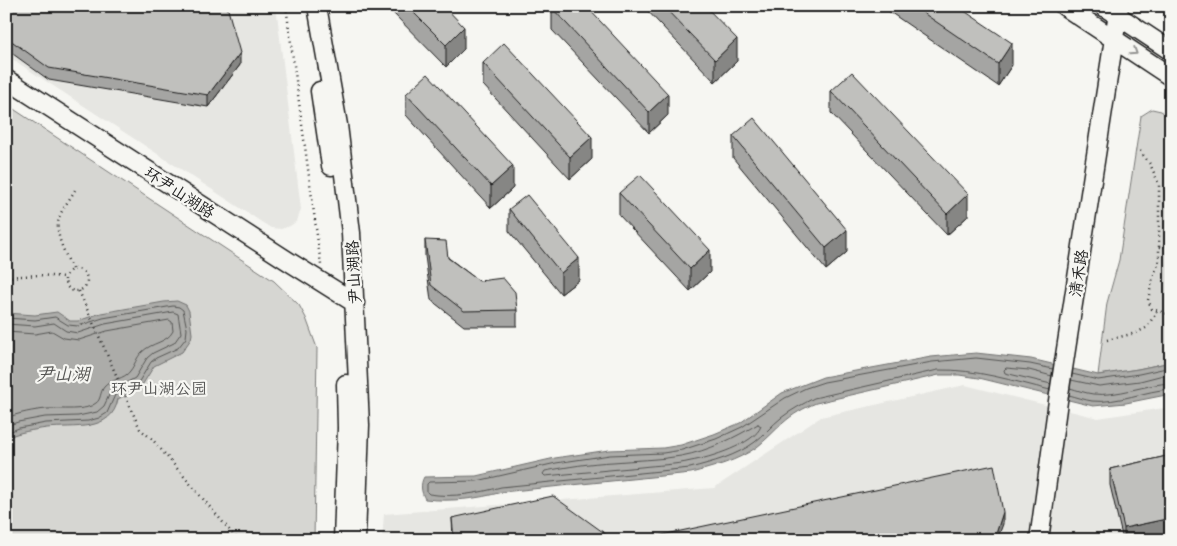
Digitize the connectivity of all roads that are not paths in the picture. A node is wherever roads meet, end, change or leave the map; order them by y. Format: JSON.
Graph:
{"nodes":[{"id":1,"x":306,"y":6,"type":"edge"},
{"id":2,"x":317,"y":6,"type":"edge"},
{"id":3,"x":1064,"y":6,"type":"edge"},
{"id":4,"x":1103,"y":6,"type":"edge"},
{"id":5,"x":1118,"y":11,"type":"edge"},
{"id":6,"x":1114,"y":39,"type":"junction"},
{"id":7,"x":1171,"y":51,"type":"edge"},
{"id":8,"x":1171,"y":77,"type":"edge"},
{"id":9,"x":6,"y":79,"type":"edge"},
{"id":10,"x":349,"y":299,"type":"junction"},
{"id":11,"x":343,"y":540,"type":"edge"},
{"id":12,"x":356,"y":540,"type":"edge"},
{"id":13,"x":1039,"y":540,"type":"edge"}],
"edges":[{"from":1,"to":10,"type":"main road","name":"尹山湖路"},
{"from":2,"to":10,"type":"main road","name":"尹山湖路"},
{"from":3,"to":6,"type":"main road"},
{"from":4,"to":5,"type":"main road"},
{"from":5,"to":6,"type":"main road","name":"清禾路"},
{"from":5,"to":7,"type":"main road"},
{"from":6,"to":8,"type":"main road","one_way":true},
{"from":6,"to":13,"type":"main road","name":"清禾路"},
{"from":9,"to":10,"type":"main road","name":"环尹山湖路"},
{"from":10,"to":11,"type":"main road","name":"尹山湖路"},
{"from":10,"to":12,"type":"main road","name":"尹山湖路"}]}
